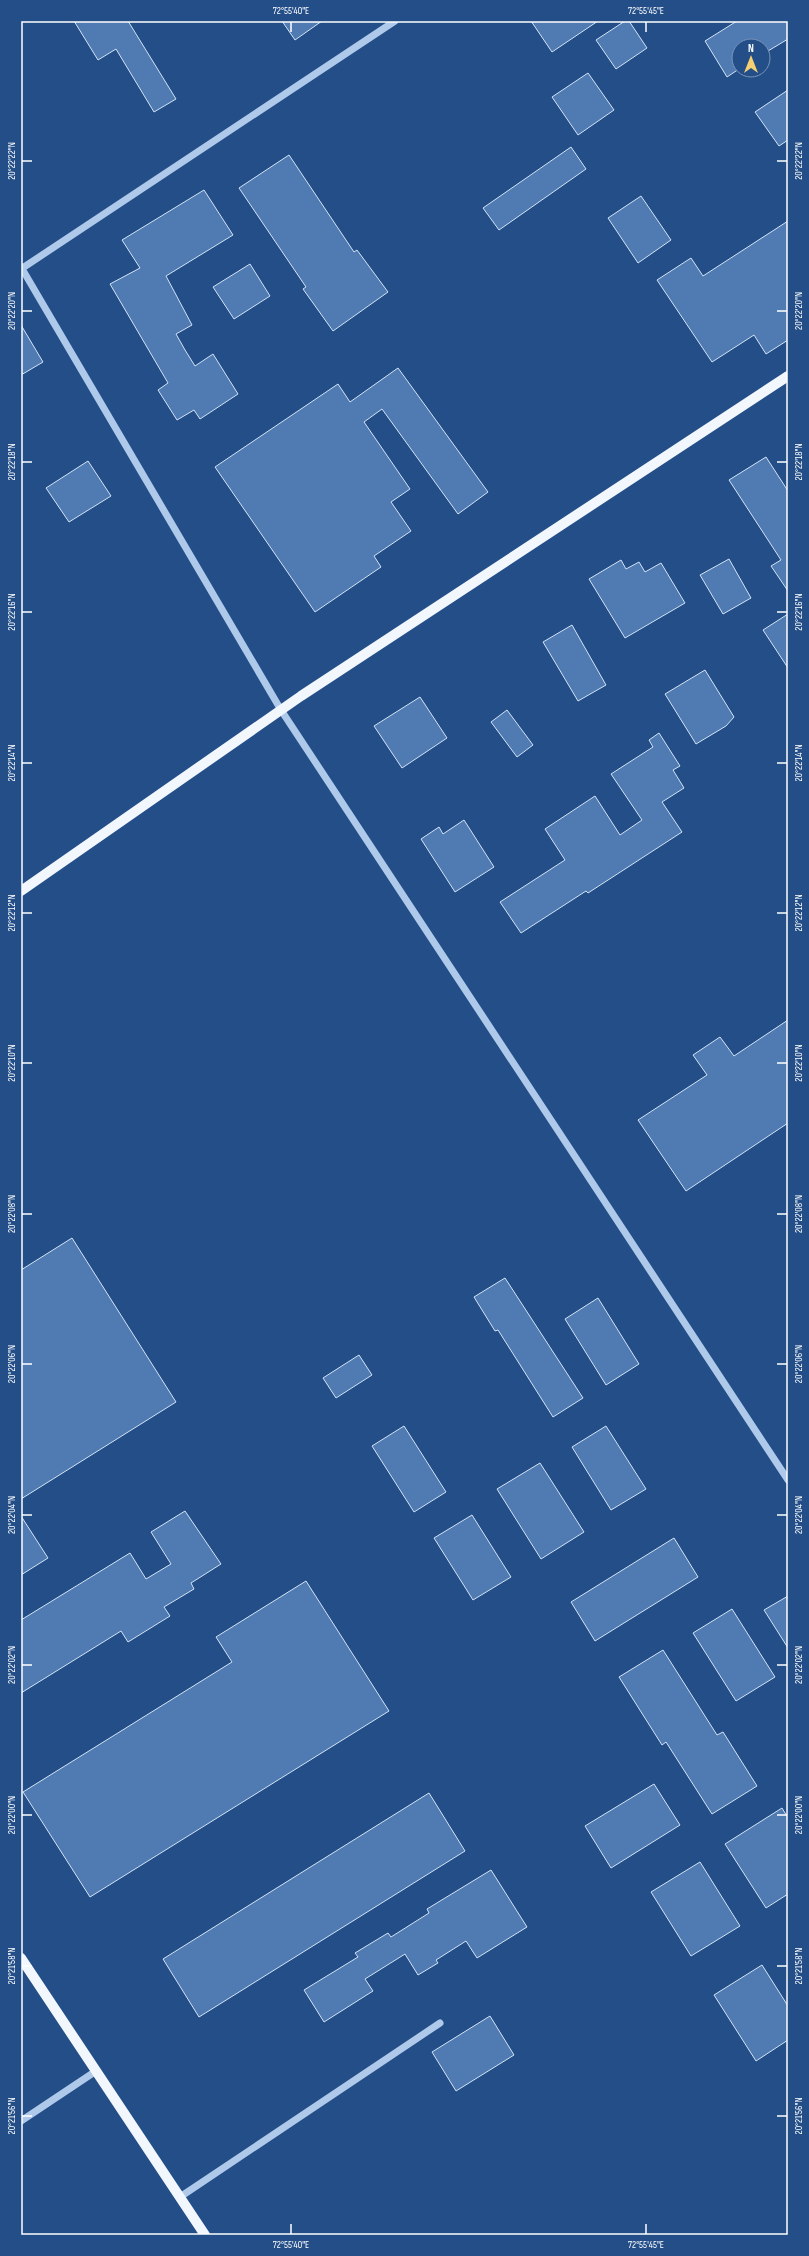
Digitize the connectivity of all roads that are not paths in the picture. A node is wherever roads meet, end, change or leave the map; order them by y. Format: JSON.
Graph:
{"nodes":[{"id":1,"x":395,"y":21,"type":"edge"},
{"id":2,"x":21,"y":268,"type":"edge"},
{"id":3,"x":788,"y":376,"type":"edge"},
{"id":4,"x":281,"y":710,"type":"junction"},
{"id":5,"x":21,"y":891,"type":"edge"},
{"id":6,"x":788,"y":1480,"type":"edge"},
{"id":7,"x":21,"y":1958,"type":"edge"},
{"id":8,"x":440,"y":2023,"type":"dead end"},
{"id":9,"x":96,"y":2071,"type":"junction"},
{"id":10,"x":21,"y":2121,"type":"edge"},
{"id":11,"x":180,"y":2197,"type":"junction"},
{"id":12,"x":205,"y":2235,"type":"edge"}],
"edges":[{"from":1,"to":2,"type":"street"},
{"from":2,"to":4,"type":"street"},
{"from":3,"to":4,"type":"main road"},
{"from":4,"to":5,"type":"main road"},
{"from":4,"to":6,"type":"street"},
{"from":7,"to":9,"type":"main road"},
{"from":8,"to":11,"type":"street"},
{"from":9,"to":10,"type":"street"},
{"from":9,"to":11,"type":"main road"},
{"from":11,"to":12,"type":"main road"}]}
